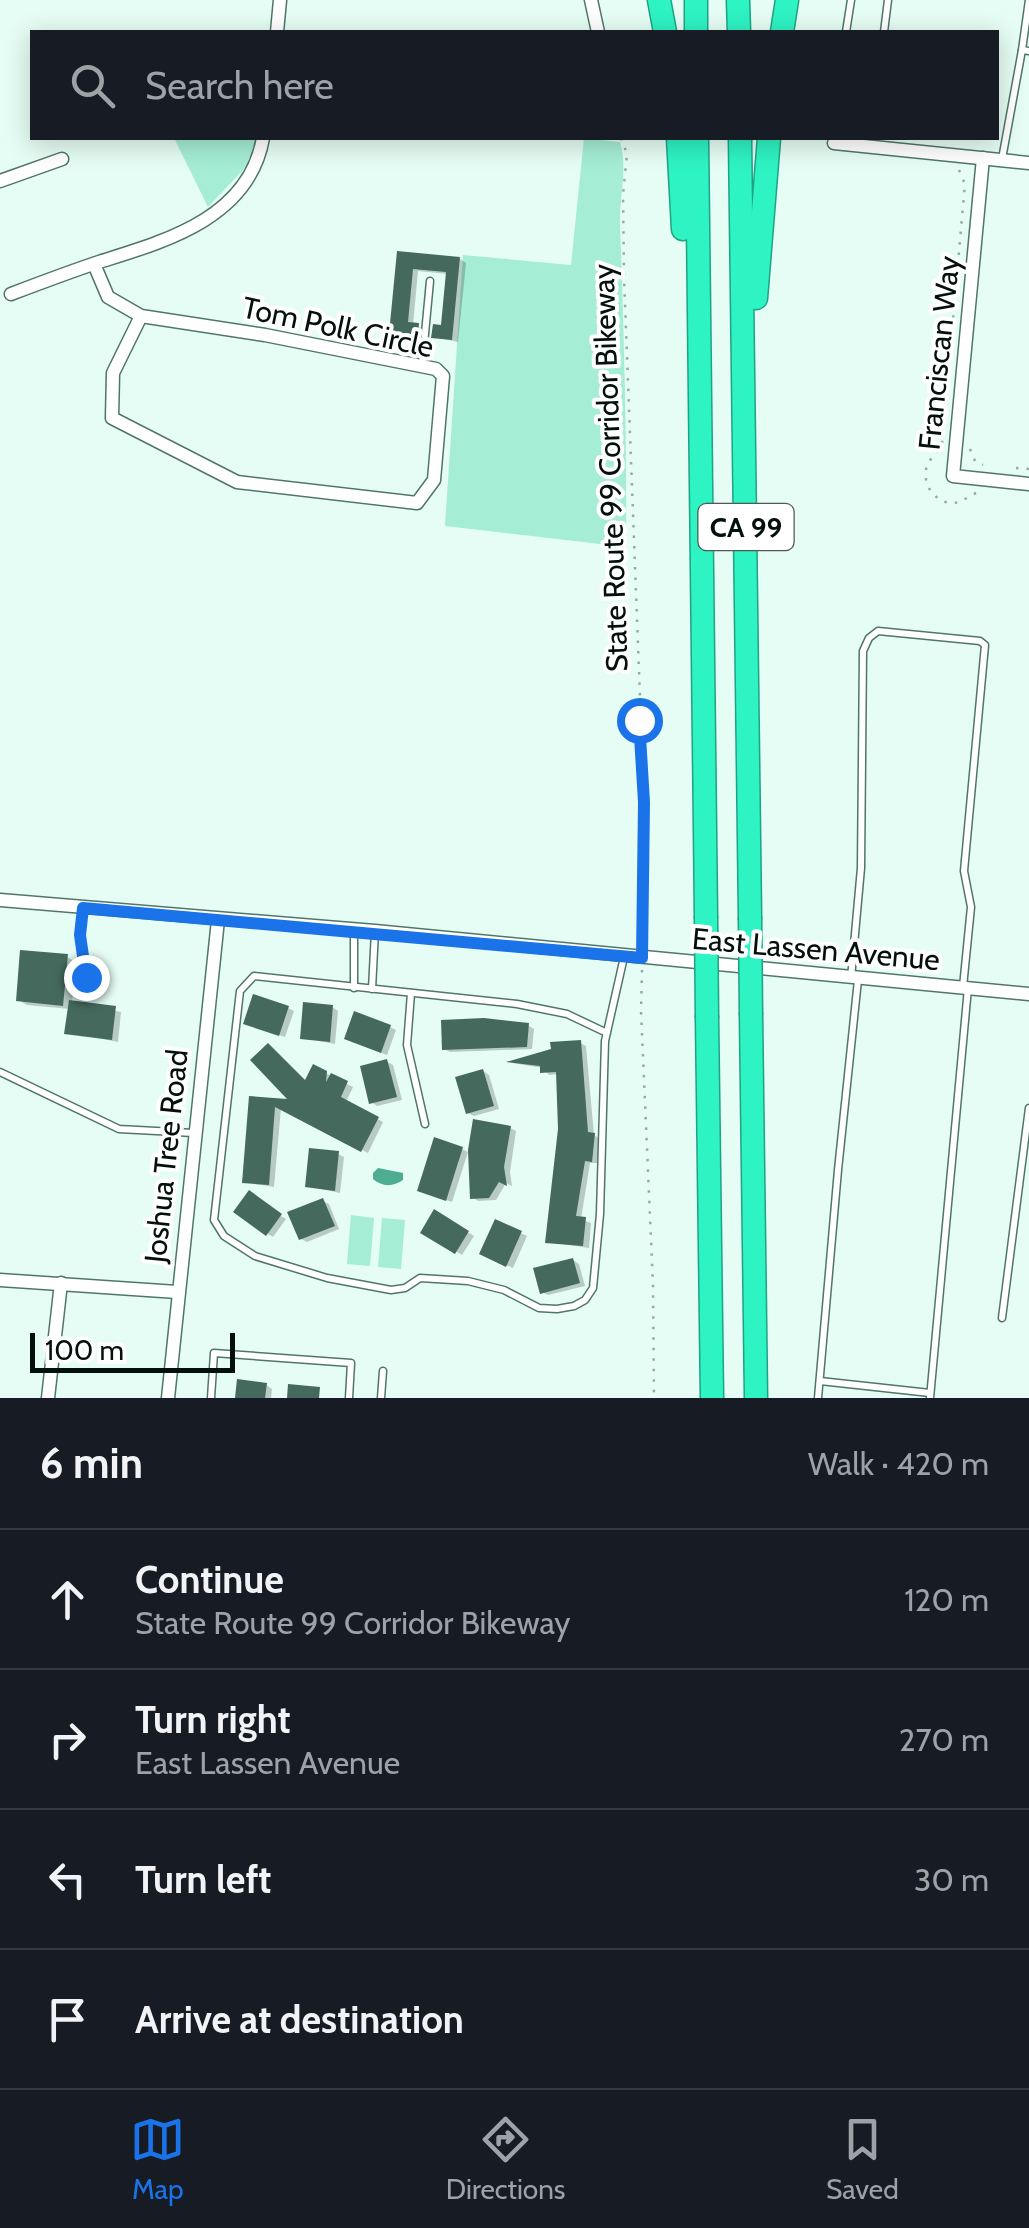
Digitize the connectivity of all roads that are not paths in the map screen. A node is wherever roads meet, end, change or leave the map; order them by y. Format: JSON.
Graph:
{"nodes":[{"id":1,"x":280,"y":0,"type":"edge"},
{"id":2,"x":591,"y":0,"type":"edge"},
{"id":3,"x":659,"y":0,"type":"edge"},
{"id":4,"x":696,"y":0,"type":"edge"},
{"id":5,"x":738,"y":0,"type":"edge"},
{"id":6,"x":788,"y":0,"type":"edge"},
{"id":7,"x":851,"y":0,"type":"edge"},
{"id":8,"x":888,"y":0,"type":"edge"},
{"id":9,"x":1028,"y":0,"type":"edge"},
{"id":10,"x":1028,"y":12,"type":"edge"},
{"id":11,"x":277,"y":30,"type":"edge"},
{"id":12,"x":598,"y":30,"type":"edge"},
{"id":13,"x":665,"y":30,"type":"edge"},
{"id":14,"x":696,"y":30,"type":"edge"},
{"id":15,"x":739,"y":30,"type":"edge"},
{"id":16,"x":782,"y":30,"type":"edge"},
{"id":17,"x":846,"y":30,"type":"edge"},
{"id":18,"x":884,"y":30,"type":"edge"},
{"id":19,"x":1026,"y":51,"type":"edge"},
{"id":20,"x":264,"y":140,"type":"edge"},
{"id":21,"x":678,"y":140,"type":"edge"},
{"id":22,"x":697,"y":140,"type":"edge"},
{"id":23,"x":740,"y":140,"type":"edge"},
{"id":24,"x":768,"y":140,"type":"edge"},
{"id":25,"x":833,"y":140,"type":"edge"},
{"id":26,"x":984,"y":158,"type":"junction"},
{"id":27,"x":62,"y":159,"type":"dead end"},
{"id":28,"x":1002,"y":160,"type":"junction"},
{"id":29,"x":1029,"y":162,"type":"edge"},
{"id":30,"x":0,"y":181,"type":"edge"},
{"id":31,"x":94,"y":264,"type":"junction"},
{"id":32,"x":430,"y":281,"type":"dead end"},
{"id":33,"x":10,"y":294,"type":"dead end"},
{"id":34,"x":140,"y":316,"type":"junction"},
{"id":35,"x":698,"y":328,"type":"junction"},
{"id":36,"x":422,"y":365,"type":"junction"},
{"id":37,"x":744,"y":406,"type":"junction"},
{"id":38,"x":1029,"y":484,"type":"edge"},
{"id":39,"x":0,"y":900,"type":"edge"},
{"id":40,"x":83,"y":908,"type":"junction"},
{"id":41,"x":218,"y":920,"type":"junction"},
{"id":42,"x":354,"y":930,"type":"junction"},
{"id":43,"x":375,"y":932,"type":"junction"},
{"id":44,"x":624,"y":956,"type":"junction"},
{"id":45,"x":86,"y":977,"type":"dead end"},
{"id":46,"x":855,"y":978,"type":"junction"},
{"id":47,"x":354,"y":988,"type":"junction"},
{"id":48,"x":966,"y":988,"type":"junction"},
{"id":49,"x":372,"y":989,"type":"junction"},
{"id":50,"x":410,"y":993,"type":"junction"},
{"id":51,"x":1029,"y":994,"type":"edge"},
{"id":52,"x":607,"y":1033,"type":"junction"},
{"id":53,"x":0,"y":1072,"type":"edge"},
{"id":54,"x":1029,"y":1108,"type":"edge"},
{"id":55,"x":425,"y":1124,"type":"dead end"},
{"id":56,"x":194,"y":1133,"type":"junction"},
{"id":57,"x":0,"y":1280,"type":"edge"},
{"id":58,"x":61,"y":1284,"type":"junction"},
{"id":59,"x":177,"y":1292,"type":"junction"},
{"id":60,"x":1002,"y":1318,"type":"dead end"},
{"id":61,"x":383,"y":1371,"type":"dead end"},
{"id":62,"x":820,"y":1381,"type":"junction"},
{"id":63,"x":930,"y":1395,"type":"edge"},
{"id":64,"x":48,"y":1398,"type":"edge"},
{"id":65,"x":168,"y":1398,"type":"edge"},
{"id":66,"x":211,"y":1398,"type":"edge"},
{"id":67,"x":349,"y":1398,"type":"edge"},
{"id":68,"x":381,"y":1398,"type":"edge"},
{"id":69,"x":712,"y":1398,"type":"edge"},
{"id":70,"x":756,"y":1398,"type":"edge"},
{"id":71,"x":818,"y":1398,"type":"edge"}],
"edges":[{"from":1,"to":11,"type":"street"},
{"from":2,"to":12,"type":"street"},
{"from":3,"to":13,"type":"highway"},
{"from":4,"to":14,"type":"highway"},
{"from":5,"to":15,"type":"highway"},
{"from":6,"to":16,"type":"highway"},
{"from":7,"to":17,"type":"lane"},
{"from":8,"to":18,"type":"lane"},
{"from":9,"to":10,"type":"lane"},
{"from":10,"to":19,"type":"lane"},
{"from":19,"to":28,"type":"lane"},
{"from":20,"to":31,"type":"street"},
{"from":21,"to":35,"type":"highway"},
{"from":22,"to":35,"type":"highway","number":"CA 99"},
{"from":23,"to":37,"type":"highway","number":"CA 99"},
{"from":24,"to":37,"type":"highway"},
{"from":25,"to":26,"type":"street"},
{"from":26,"to":28,"type":"street"},
{"from":26,"to":38,"type":"street","name":"Franciscan Way"},
{"from":27,"to":30,"type":"street"},
{"from":28,"to":29,"type":"street"},
{"from":31,"to":33,"type":"street"},
{"from":31,"to":34,"type":"street"},
{"from":32,"to":36,"type":"lane"},
{"from":34,"to":36,"type":"street","name":"Tom Polk Circle"},
{"from":34,"to":36,"type":"street","name":"Tom Polk Circle"},
{"from":35,"to":69,"type":"highway","number":"CA 99","bridge":true},
{"from":37,"to":70,"type":"highway","number":"CA 99","bridge":true},
{"from":39,"to":40,"type":"street","name":"East Lassen Avenue"},
{"from":40,"to":41,"type":"street","name":"East Lassen Avenue"},
{"from":40,"to":45,"type":"lane"},
{"from":41,"to":42,"type":"street","name":"East Lassen Avenue"},
{"from":41,"to":56,"type":"street","name":"Joshua Tree Road"},
{"from":42,"to":43,"type":"street","name":"East Lassen Avenue"},
{"from":42,"to":47,"type":"lane"},
{"from":43,"to":44,"type":"street","name":"East Lassen Avenue"},
{"from":43,"to":49,"type":"lane"},
{"from":44,"to":46,"type":"street","name":"East Lassen Avenue"},
{"from":44,"to":52,"type":"lane"},
{"from":46,"to":48,"type":"street","name":"East Lassen Avenue"},
{"from":46,"to":48,"type":"lane"},
{"from":46,"to":62,"type":"lane"},
{"from":47,"to":49,"type":"lane"},
{"from":47,"to":52,"type":"lane"},
{"from":48,"to":51,"type":"street","name":"East Lassen Avenue"},
{"from":48,"to":63,"type":"lane"},
{"from":49,"to":50,"type":"lane"},
{"from":50,"to":52,"type":"lane"},
{"from":50,"to":55,"type":"lane"},
{"from":53,"to":56,"type":"lane"},
{"from":54,"to":60,"type":"lane"},
{"from":56,"to":59,"type":"street","name":"Joshua Tree Road"},
{"from":57,"to":58,"type":"street"},
{"from":58,"to":59,"type":"street"},
{"from":58,"to":64,"type":"street"},
{"from":59,"to":65,"type":"street","name":"Joshua Tree Road"},
{"from":61,"to":68,"type":"lane"},
{"from":62,"to":63,"type":"lane"},
{"from":62,"to":71,"type":"lane"},
{"from":66,"to":67,"type":"lane"}]}
